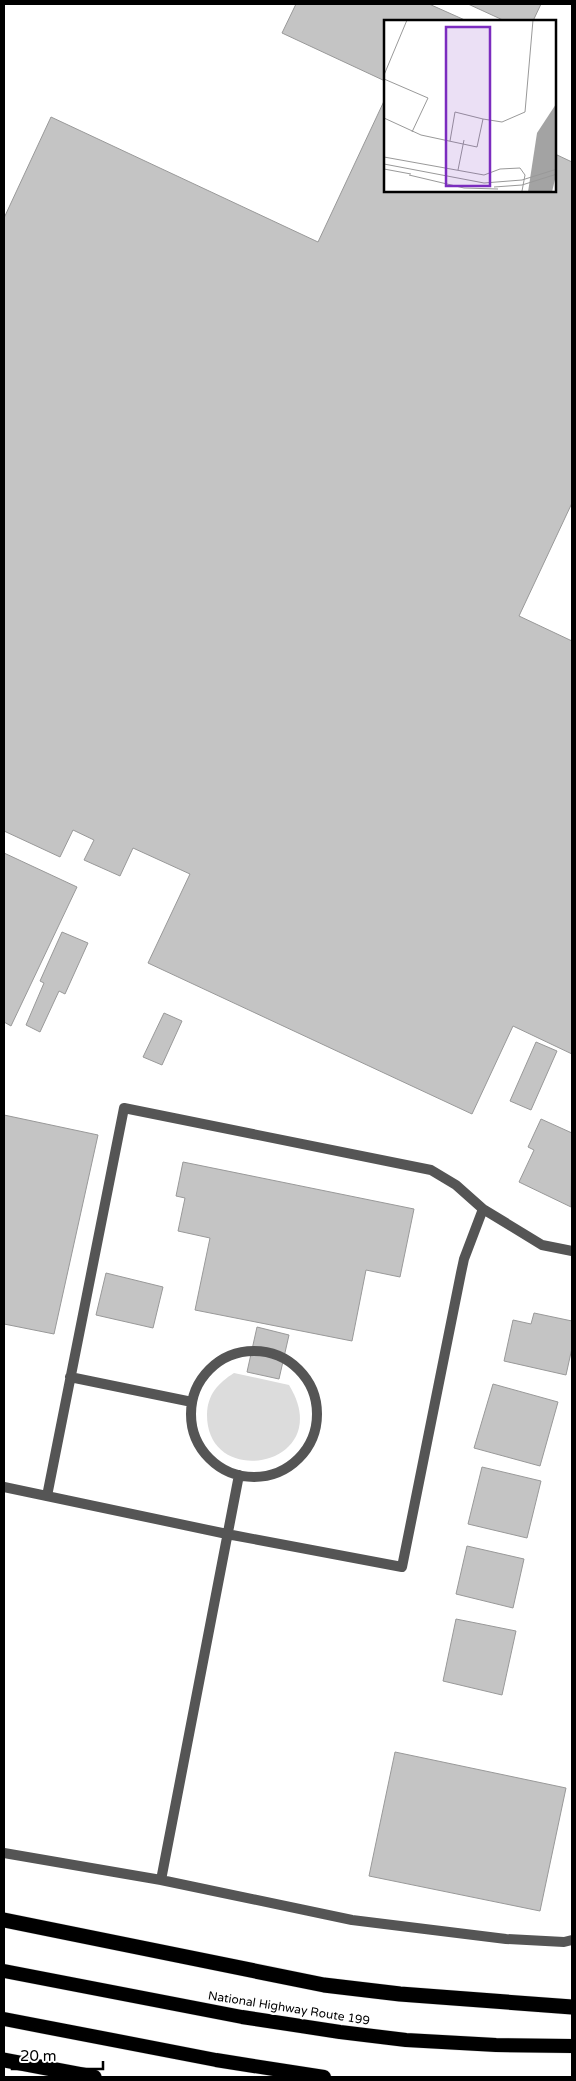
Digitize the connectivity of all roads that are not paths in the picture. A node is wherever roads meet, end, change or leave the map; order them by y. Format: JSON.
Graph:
{"nodes":[{"id":1,"x":483,"y":1209,"type":"junction"},
{"id":2,"x":572,"y":1251,"type":"edge"},
{"id":3,"x":70,"y":1377,"type":"junction"},
{"id":4,"x":192,"y":1402,"type":"junction"},
{"id":5,"x":239,"y":1475,"type":"junction"},
{"id":6,"x":4,"y":1487,"type":"edge"},
{"id":7,"x":47,"y":1496,"type":"junction"},
{"id":8,"x":226,"y":1534,"type":"junction"},
{"id":9,"x":4,"y":1853,"type":"edge"},
{"id":10,"x":161,"y":1880,"type":"junction"},
{"id":11,"x":4,"y":1920,"type":"edge"},
{"id":12,"x":572,"y":1940,"type":"edge"},
{"id":13,"x":4,"y":1971,"type":"edge"},
{"id":14,"x":572,"y":2007,"type":"edge"},
{"id":15,"x":4,"y":2020,"type":"edge"},
{"id":16,"x":572,"y":2046,"type":"edge"},
{"id":17,"x":4,"y":2060,"type":"edge"},
{"id":18,"x":94,"y":2077,"type":"edge"},
{"id":19,"x":324,"y":2077,"type":"edge"}],
"edges":[{"from":1,"to":2,"type":"lane"},
{"from":1,"to":3,"type":"lane"},
{"from":1,"to":8,"type":"lane"},
{"from":3,"to":4,"type":"lane"},
{"from":3,"to":7,"type":"lane"},
{"from":4,"to":5,"type":"lane"},
{"from":4,"to":5,"type":"lane"},
{"from":5,"to":8,"type":"lane"},
{"from":6,"to":7,"type":"lane"},
{"from":7,"to":8,"type":"lane"},
{"from":8,"to":10,"type":"lane"},
{"from":9,"to":10,"type":"lane"},
{"from":10,"to":12,"type":"lane"},
{"from":11,"to":14,"type":"highway"},
{"from":13,"to":16,"type":"highway","name":"National Highway Route 199"},
{"from":15,"to":19,"type":"highway"},
{"from":17,"to":18,"type":"highway"}]}
